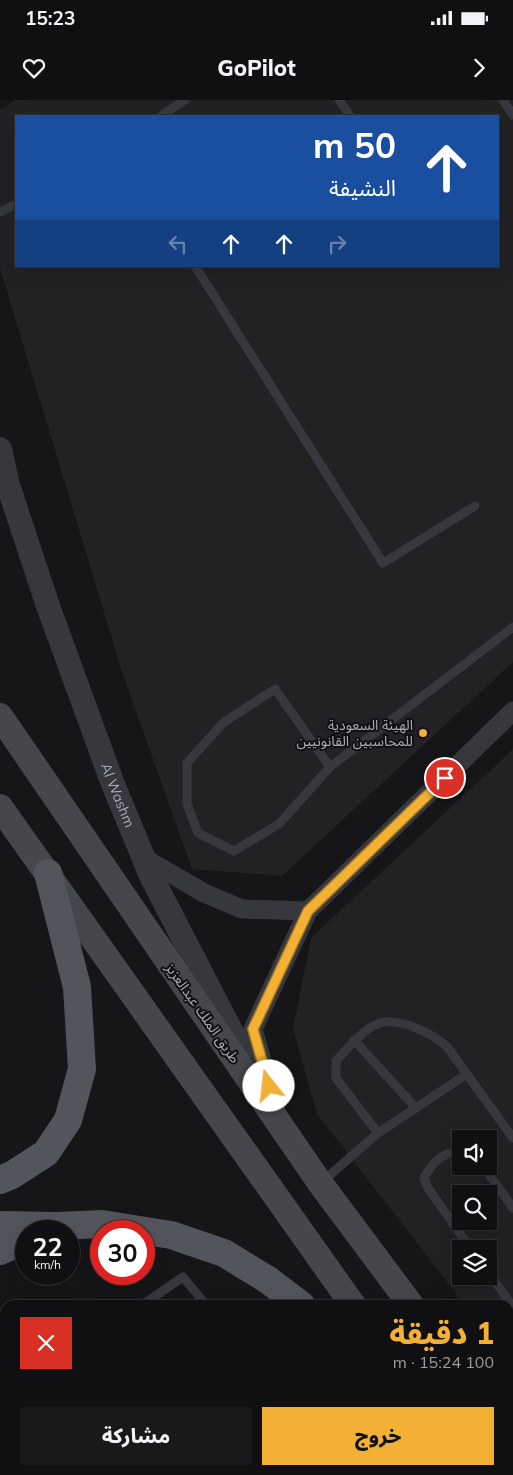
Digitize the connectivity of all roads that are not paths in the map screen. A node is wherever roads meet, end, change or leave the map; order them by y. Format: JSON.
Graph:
{"nodes":[{"id":1,"x":186,"y":100,"type":"edge"},
{"id":2,"x":340,"y":100,"type":"edge"},
{"id":3,"x":503,"y":100,"type":"edge"},
{"id":4,"x":512,"y":112,"type":"edge"},
{"id":5,"x":163,"y":115,"type":"edge"},
{"id":6,"x":349,"y":115,"type":"edge"},
{"id":7,"x":15,"y":204,"type":"edge"},
{"id":8,"x":0,"y":212,"type":"edge"},
{"id":9,"x":196,"y":267,"type":"edge"},
{"id":10,"x":0,"y":449,"type":"edge"},
{"id":11,"x":475,"y":506,"type":"dead end"},
{"id":12,"x":513,"y":627,"type":"edge"},
{"id":13,"x":513,"y":711,"type":"edge"},
{"id":14,"x":0,"y":716,"type":"edge"},
{"id":15,"x":330,"y":767,"type":"junction"},
{"id":16,"x":0,"y":808,"type":"edge"},
{"id":17,"x":144,"y":858,"type":"junction"},
{"id":18,"x":48,"y":873,"type":"junction"},
{"id":19,"x":308,"y":911,"type":"junction"},
{"id":20,"x":354,"y":1040,"type":"junction"},
{"id":21,"x":467,"y":1074,"type":"junction"},
{"id":22,"x":416,"y":1108,"type":"junction"},
{"id":23,"x":280,"y":1124,"type":"junction"},
{"id":24,"x":378,"y":1133,"type":"junction"},
{"id":25,"x":513,"y":1138,"type":"edge"},
{"id":26,"x":452,"y":1152,"type":"edge"},
{"id":27,"x":489,"y":1175,"type":"edge"},
{"id":28,"x":0,"y":1180,"type":"edge"},
{"id":29,"x":320,"y":1184,"type":"junction"},
{"id":30,"x":513,"y":1208,"type":"edge"},
{"id":31,"x":0,"y":1225,"type":"edge"},
{"id":32,"x":15,"y":1226,"type":"edge"},
{"id":33,"x":80,"y":1226,"type":"edge"},
{"id":34,"x":465,"y":1240,"type":"edge"},
{"id":35,"x":15,"y":1245,"type":"edge"},
{"id":36,"x":0,"y":1251,"type":"edge"},
{"id":37,"x":497,"y":1284,"type":"edge"},
{"id":38,"x":149,"y":1300,"type":"edge"},
{"id":39,"x":202,"y":1300,"type":"edge"},
{"id":40,"x":294,"y":1300,"type":"edge"},
{"id":41,"x":349,"y":1300,"type":"edge"},
{"id":42,"x":407,"y":1300,"type":"edge"},
{"id":43,"x":508,"y":1300,"type":"edge"}],
"edges":[{"from":1,"to":5,"type":"lane"},
{"from":2,"to":6,"type":"lane"},
{"from":3,"to":4,"type":"lane"},
{"from":7,"to":8,"type":"lane"},
{"from":9,"to":11,"type":"lane"},
{"from":10,"to":17,"type":"street","name":"Al Washm"},
{"from":12,"to":15,"type":"lane"},
{"from":13,"to":19,"type":"street"},
{"from":14,"to":23,"type":"main road","name":"طريق الملك عبدالعزيز"},
{"from":15,"to":15,"type":"lane"},
{"from":16,"to":18,"type":"main road"},
{"from":17,"to":19,"type":"street"},
{"from":17,"to":23,"type":"street","name":"Al Washm"},
{"from":18,"to":28,"type":"main road"},
{"from":18,"to":41,"type":"main road"},
{"from":19,"to":23,"type":"street"},
{"from":20,"to":21,"type":"lane"},
{"from":20,"to":22,"type":"lane"},
{"from":20,"to":24,"type":"lane"},
{"from":21,"to":22,"type":"lane"},
{"from":21,"to":25,"type":"lane"},
{"from":22,"to":24,"type":"lane"},
{"from":23,"to":29,"type":"main road","name":"طريق الملك عبدالعزيز"},
{"from":24,"to":29,"type":"lane"},
{"from":26,"to":34,"type":"lane"},
{"from":27,"to":30,"type":"lane"},
{"from":29,"to":42,"type":"main road","name":"طريق الملك عبدالعزيز"},
{"from":31,"to":32,"type":"main road"},
{"from":33,"to":40,"type":"main road"},
{"from":35,"to":36,"type":"main road"},
{"from":37,"to":43,"type":"lane"},
{"from":38,"to":39,"type":"lane"}]}
